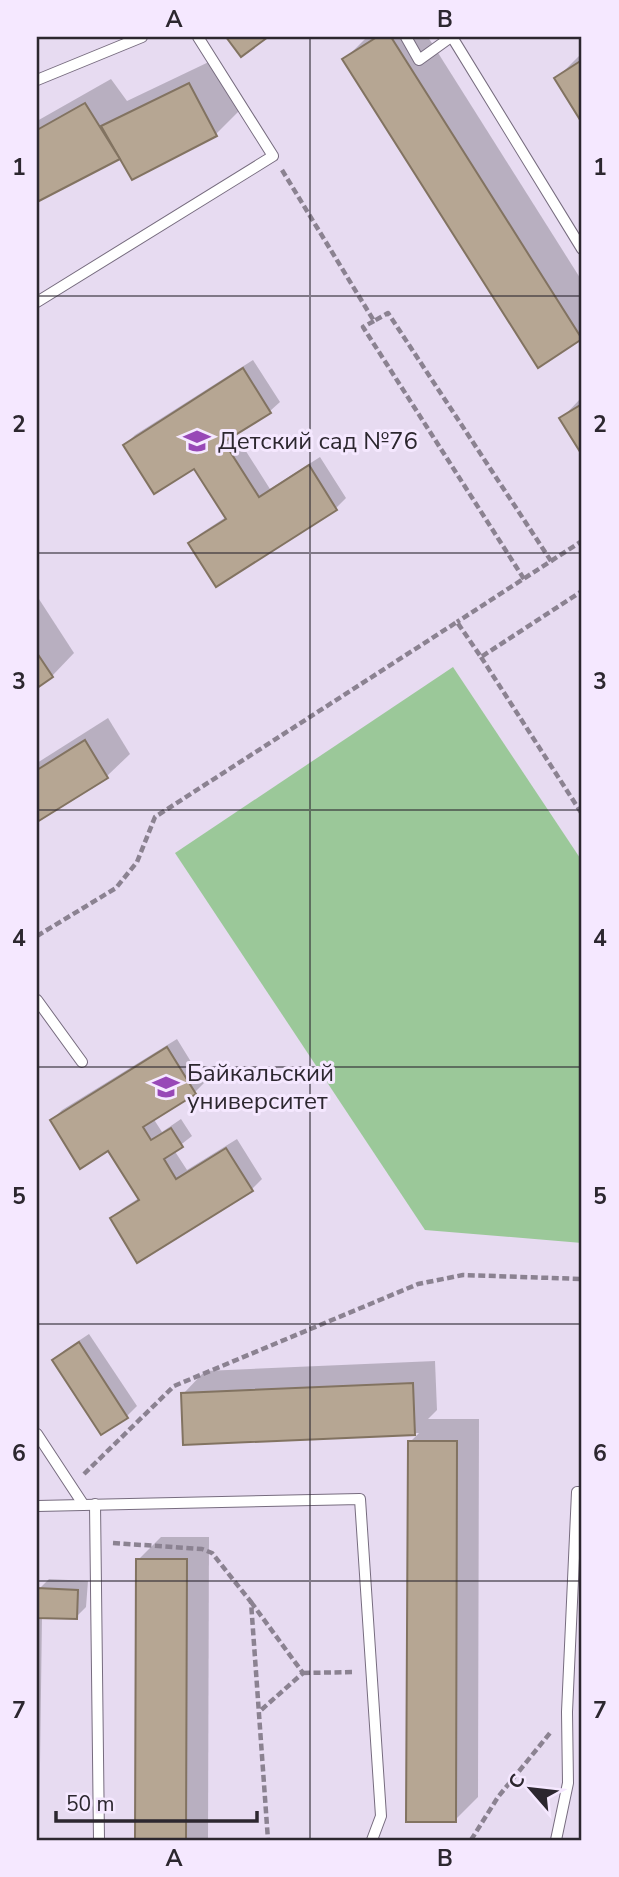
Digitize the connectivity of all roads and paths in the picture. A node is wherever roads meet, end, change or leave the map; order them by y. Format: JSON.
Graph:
{"nodes":[{"id":1,"x":142,"y":37,"type":"edge"},
{"id":2,"x":198,"y":37,"type":"edge"},
{"id":3,"x":406,"y":37,"type":"edge"},
{"id":4,"x":452,"y":37,"type":"edge"},
{"id":5,"x":37,"y":80,"type":"edge"},
{"id":6,"x":273,"y":156,"type":"junction"},
{"id":7,"x":582,"y":249,"type":"edge"},
{"id":8,"x":37,"y":302,"type":"edge"},
{"id":9,"x":374,"y":321,"type":"junction"},
{"id":10,"x":582,"y":541,"type":"edge"},
{"id":11,"x":551,"y":561,"type":"junction"},
{"id":12,"x":524,"y":579,"type":"junction"},
{"id":13,"x":582,"y":591,"type":"edge"},
{"id":14,"x":457,"y":622,"type":"junction"},
{"id":15,"x":481,"y":657,"type":"junction"},
{"id":16,"x":582,"y":814,"type":"edge"},
{"id":17,"x":37,"y":936,"type":"edge"},
{"id":18,"x":37,"y":1000,"type":"edge"},
{"id":19,"x":82,"y":1062,"type":"dead end"},
{"id":20,"x":582,"y":1279,"type":"edge"},
{"id":21,"x":37,"y":1434,"type":"edge"},
{"id":22,"x":71,"y":1486,"type":"junction"},
{"id":23,"x":582,"y":1492,"type":"edge"},
{"id":24,"x":83,"y":1504,"type":"junction"},
{"id":25,"x":95,"y":1504,"type":"junction"},
{"id":26,"x":37,"y":1506,"type":"edge"},
{"id":27,"x":95,"y":1542,"type":"junction"},
{"id":28,"x":251,"y":1602,"type":"junction"},
{"id":29,"x":372,"y":1672,"type":"junction"},
{"id":30,"x":303,"y":1673,"type":"junction"},
{"id":31,"x":259,"y":1711,"type":"junction"},
{"id":32,"x":567,"y":1712,"type":"junction"},
{"id":33,"x":99,"y":1840,"type":"edge"},
{"id":34,"x":268,"y":1840,"type":"edge"},
{"id":35,"x":372,"y":1840,"type":"edge"},
{"id":36,"x":471,"y":1840,"type":"edge"},
{"id":37,"x":556,"y":1840,"type":"edge"}],
"edges":[{"from":1,"to":5,"type":"lane"},
{"from":2,"to":6,"type":"lane"},
{"from":3,"to":4,"type":"lane"},
{"from":4,"to":7,"type":"lane"},
{"from":6,"to":8,"type":"lane"},
{"from":6,"to":9,"type":"path"},
{"from":9,"to":11,"type":"path"},
{"from":9,"to":12,"type":"path"},
{"from":10,"to":11,"type":"path"},
{"from":11,"to":12,"type":"path"},
{"from":12,"to":14,"type":"path"},
{"from":13,"to":15,"type":"path"},
{"from":14,"to":15,"type":"path"},
{"from":14,"to":17,"type":"path"},
{"from":15,"to":16,"type":"path"},
{"from":18,"to":19,"type":"lane"},
{"from":20,"to":22,"type":"path"},
{"from":21,"to":22,"type":"lane"},
{"from":22,"to":24,"type":"lane"},
{"from":23,"to":32,"type":"lane"},
{"from":24,"to":25,"type":"lane"},
{"from":24,"to":26,"type":"lane"},
{"from":25,"to":27,"type":"lane"},
{"from":25,"to":29,"type":"lane"},
{"from":27,"to":28,"type":"path"},
{"from":27,"to":33,"type":"lane"},
{"from":28,"to":30,"type":"path"},
{"from":28,"to":31,"type":"path"},
{"from":29,"to":30,"type":"path"},
{"from":29,"to":35,"type":"lane"},
{"from":30,"to":31,"type":"path"},
{"from":31,"to":34,"type":"path"},
{"from":32,"to":36,"type":"path"},
{"from":32,"to":37,"type":"lane"}]}
